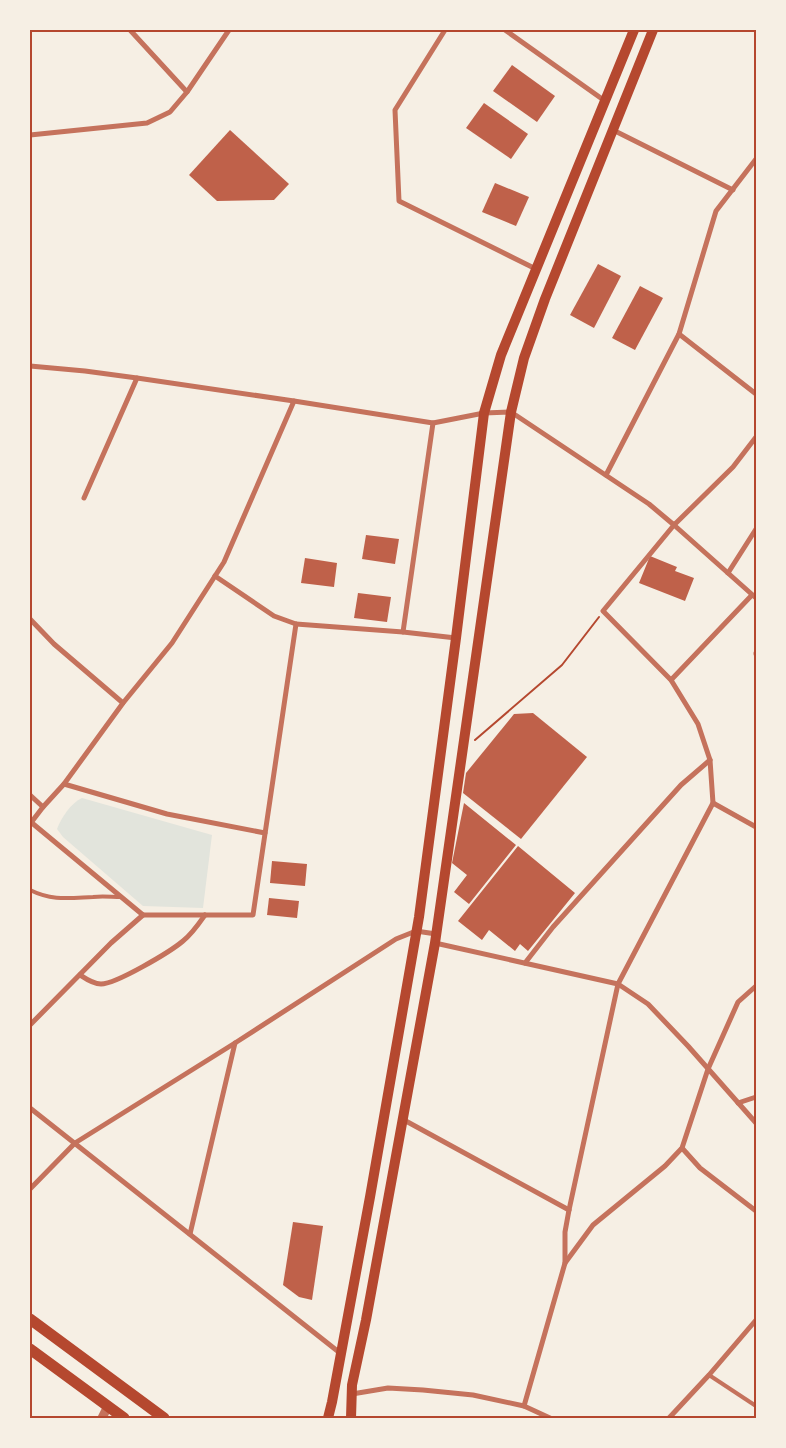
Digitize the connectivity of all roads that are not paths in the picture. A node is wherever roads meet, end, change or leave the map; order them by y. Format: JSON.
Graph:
{"nodes":[{"id":1,"x":130,"y":30,"type":"edge"},
{"id":2,"x":229,"y":30,"type":"edge"},
{"id":3,"x":445,"y":30,"type":"edge"},
{"id":4,"x":505,"y":30,"type":"edge"},
{"id":5,"x":634,"y":30,"type":"edge"},
{"id":6,"x":653,"y":30,"type":"edge"},
{"id":7,"x":187,"y":92,"type":"junction"},
{"id":8,"x":605,"y":101,"type":"junction"},
{"id":9,"x":613,"y":130,"type":"junction"},
{"id":10,"x":30,"y":135,"type":"edge"},
{"id":11,"x":756,"y":159,"type":"edge"},
{"id":12,"x":733,"y":190,"type":"junction"},
{"id":13,"x":536,"y":269,"type":"junction"},
{"id":14,"x":679,"y":334,"type":"junction"},
{"id":15,"x":30,"y":366,"type":"edge"},
{"id":16,"x":138,"y":378,"type":"junction"},
{"id":17,"x":756,"y":394,"type":"edge"},
{"id":18,"x":294,"y":400,"type":"junction"},
{"id":19,"x":511,"y":412,"type":"junction"},
{"id":20,"x":484,"y":414,"type":"junction"},
{"id":21,"x":433,"y":423,"type":"junction"},
{"id":22,"x":756,"y":437,"type":"edge"},
{"id":23,"x":606,"y":474,"type":"junction"},
{"id":24,"x":84,"y":498,"type":"dead end"},
{"id":25,"x":674,"y":525,"type":"junction"},
{"id":26,"x":756,"y":529,"type":"edge"},
{"id":27,"x":728,"y":573,"type":"junction"},
{"id":28,"x":215,"y":576,"type":"junction"},
{"id":29,"x":754,"y":596,"type":"edge"},
{"id":30,"x":30,"y":619,"type":"edge"},
{"id":31,"x":296,"y":624,"type":"junction"},
{"id":32,"x":404,"y":632,"type":"junction"},
{"id":33,"x":456,"y":638,"type":"junction"},
{"id":34,"x":671,"y":680,"type":"junction"},
{"id":35,"x":123,"y":703,"type":"junction"},
{"id":36,"x":710,"y":760,"type":"junction"},
{"id":37,"x":64,"y":784,"type":"junction"},
{"id":38,"x":30,"y":795,"type":"edge"},
{"id":39,"x":713,"y":802,"type":"junction"},
{"id":40,"x":43,"y":806,"type":"junction"},
{"id":41,"x":31,"y":823,"type":"edge"},
{"id":42,"x":756,"y":827,"type":"edge"},
{"id":43,"x":265,"y":833,"type":"junction"},
{"id":44,"x":30,"y":890,"type":"edge"},
{"id":45,"x":122,"y":898,"type":"junction"},
{"id":46,"x":143,"y":915,"type":"junction"},
{"id":47,"x":205,"y":915,"type":"junction"},
{"id":48,"x":416,"y":932,"type":"junction"},
{"id":49,"x":436,"y":938,"type":"junction"},
{"id":50,"x":525,"y":964,"type":"junction"},
{"id":51,"x":80,"y":975,"type":"junction"},
{"id":52,"x":618,"y":984,"type":"junction"},
{"id":53,"x":756,"y":986,"type":"edge"},
{"id":54,"x":30,"y":1025,"type":"edge"},
{"id":55,"x":235,"y":1043,"type":"junction"},
{"id":56,"x":708,"y":1068,"type":"junction"},
{"id":57,"x":756,"y":1097,"type":"edge"},
{"id":58,"x":738,"y":1103,"type":"junction"},
{"id":59,"x":30,"y":1108,"type":"edge"},
{"id":60,"x":404,"y":1120,"type":"junction"},
{"id":61,"x":756,"y":1123,"type":"edge"},
{"id":62,"x":75,"y":1143,"type":"junction"},
{"id":63,"x":682,"y":1148,"type":"junction"},
{"id":64,"x":30,"y":1189,"type":"edge"},
{"id":65,"x":569,"y":1210,"type":"junction"},
{"id":66,"x":756,"y":1211,"type":"edge"},
{"id":67,"x":190,"y":1234,"type":"junction"},
{"id":68,"x":565,"y":1263,"type":"junction"},
{"id":69,"x":30,"y":1320,"type":"edge"},
{"id":70,"x":756,"y":1320,"type":"edge"},
{"id":71,"x":30,"y":1349,"type":"edge"},
{"id":72,"x":341,"y":1353,"type":"junction"},
{"id":73,"x":709,"y":1376,"type":"junction"},
{"id":74,"x":352,"y":1394,"type":"junction"},
{"id":75,"x":108,"y":1406,"type":"junction"},
{"id":76,"x":524,"y":1406,"type":"junction"},
{"id":77,"x":756,"y":1406,"type":"edge"},
{"id":78,"x":102,"y":1418,"type":"edge"},
{"id":79,"x":124,"y":1418,"type":"edge"},
{"id":80,"x":164,"y":1418,"type":"edge"},
{"id":81,"x":328,"y":1418,"type":"edge"},
{"id":82,"x":351,"y":1418,"type":"edge"},
{"id":83,"x":550,"y":1418,"type":"edge"},
{"id":84,"x":670,"y":1418,"type":"edge"}],
"edges":[{"from":1,"to":7,"type":"street"},
{"from":2,"to":7,"type":"street"},
{"from":3,"to":13,"type":"street"},
{"from":4,"to":8,"type":"street"},
{"from":5,"to":8,"type":"main road"},
{"from":6,"to":9,"type":"main road"},
{"from":7,"to":10,"type":"street"},
{"from":8,"to":13,"type":"main road"},
{"from":9,"to":12,"type":"street"},
{"from":9,"to":19,"type":"main road"},
{"from":11,"to":12,"type":"street"},
{"from":12,"to":14,"type":"street"},
{"from":13,"to":20,"type":"main road"},
{"from":14,"to":17,"type":"street"},
{"from":14,"to":23,"type":"street"},
{"from":15,"to":16,"type":"street"},
{"from":16,"to":18,"type":"street"},
{"from":16,"to":24,"type":"street"},
{"from":18,"to":21,"type":"street"},
{"from":18,"to":28,"type":"street"},
{"from":19,"to":20,"type":"street"},
{"from":19,"to":23,"type":"street"},
{"from":19,"to":49,"type":"main road"},
{"from":20,"to":21,"type":"street"},
{"from":20,"to":33,"type":"main road"},
{"from":21,"to":32,"type":"street"},
{"from":22,"to":25,"type":"street"},
{"from":23,"to":25,"type":"street"},
{"from":25,"to":27,"type":"street"},
{"from":25,"to":34,"type":"street"},
{"from":26,"to":27,"type":"street"},
{"from":27,"to":29,"type":"street"},
{"from":28,"to":31,"type":"street"},
{"from":28,"to":35,"type":"street"},
{"from":29,"to":34,"type":"street"},
{"from":30,"to":35,"type":"street"},
{"from":31,"to":32,"type":"street"},
{"from":31,"to":43,"type":"street"},
{"from":32,"to":33,"type":"street"},
{"from":33,"to":48,"type":"main road"},
{"from":34,"to":36,"type":"street"},
{"from":35,"to":37,"type":"street"},
{"from":36,"to":39,"type":"street"},
{"from":36,"to":50,"type":"street"},
{"from":37,"to":40,"type":"street"},
{"from":37,"to":43,"type":"street"},
{"from":38,"to":40,"type":"street"},
{"from":39,"to":42,"type":"street"},
{"from":39,"to":52,"type":"street"},
{"from":40,"to":41,"type":"street"},
{"from":41,"to":45,"type":"street"},
{"from":43,"to":47,"type":"street"},
{"from":44,"to":45,"type":"lane"},
{"from":45,"to":46,"type":"street"},
{"from":46,"to":47,"type":"street"},
{"from":46,"to":51,"type":"street"},
{"from":47,"to":51,"type":"street"},
{"from":48,"to":49,"type":"street"},
{"from":48,"to":55,"type":"street"},
{"from":48,"to":72,"type":"main road"},
{"from":49,"to":50,"type":"street"},
{"from":49,"to":60,"type":"main road"},
{"from":50,"to":52,"type":"street"},
{"from":51,"to":54,"type":"street"},
{"from":52,"to":56,"type":"street"},
{"from":52,"to":65,"type":"street"},
{"from":53,"to":56,"type":"street"},
{"from":55,"to":62,"type":"street"},
{"from":55,"to":67,"type":"street"},
{"from":56,"to":58,"type":"street"},
{"from":56,"to":63,"type":"street"},
{"from":57,"to":58,"type":"street"},
{"from":58,"to":61,"type":"street"},
{"from":59,"to":62,"type":"street"},
{"from":60,"to":65,"type":"street"},
{"from":60,"to":74,"type":"main road"},
{"from":62,"to":64,"type":"street"},
{"from":62,"to":67,"type":"street"},
{"from":63,"to":66,"type":"street"},
{"from":63,"to":68,"type":"street"},
{"from":65,"to":68,"type":"street"},
{"from":67,"to":72,"type":"street"},
{"from":68,"to":76,"type":"street"},
{"from":69,"to":80,"type":"main road"},
{"from":70,"to":73,"type":"street"},
{"from":71,"to":75,"type":"main road"},
{"from":72,"to":81,"type":"main road"},
{"from":73,"to":77,"type":"lane"},
{"from":73,"to":84,"type":"street"},
{"from":74,"to":76,"type":"street"},
{"from":74,"to":82,"type":"main road"},
{"from":75,"to":78,"type":"street"},
{"from":75,"to":79,"type":"main road"},
{"from":76,"to":83,"type":"street"}]}
